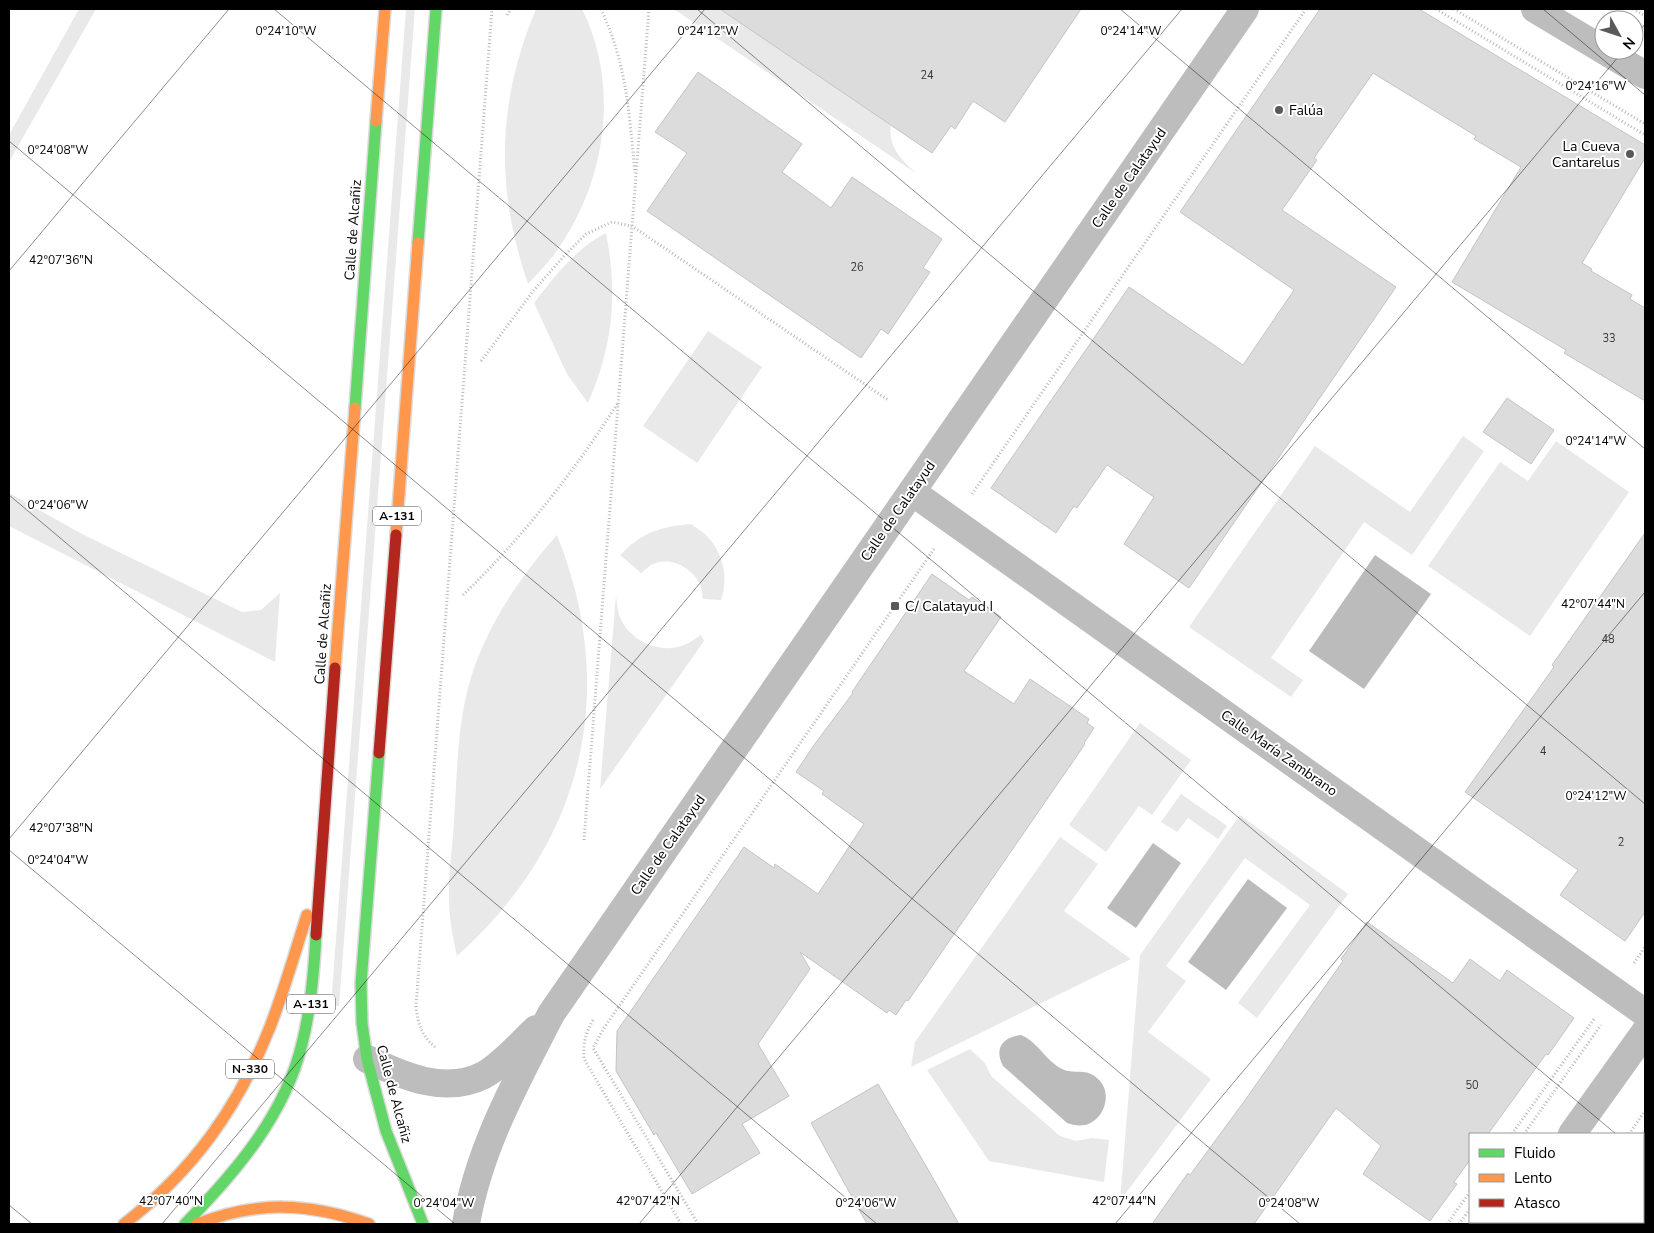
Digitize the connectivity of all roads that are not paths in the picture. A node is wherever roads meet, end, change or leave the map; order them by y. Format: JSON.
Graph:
{"nodes":[{"id":1,"x":385,"y":9,"type":"edge"},
{"id":2,"x":436,"y":9,"type":"edge"},
{"id":3,"x":1246,"y":9,"type":"edge"},
{"id":4,"x":1535,"y":9,"type":"edge"},
{"id":5,"x":1645,"y":75,"type":"edge"},
{"id":6,"x":912,"y":492,"type":"junction"},
{"id":7,"x":319,"y":880,"type":"junction"},
{"id":8,"x":1645,"y":1013,"type":"edge"},
{"id":9,"x":551,"y":1014,"type":"junction"},
{"id":10,"x":1645,"y":1032,"type":"edge"},
{"id":11,"x":367,"y":1059,"type":"junction"},
{"id":12,"x":1573,"y":1133,"type":"edge"},
{"id":13,"x":124,"y":1224,"type":"edge"},
{"id":14,"x":185,"y":1224,"type":"edge"},
{"id":15,"x":197,"y":1224,"type":"edge"},
{"id":16,"x":369,"y":1224,"type":"edge"},
{"id":17,"x":423,"y":1224,"type":"edge"},
{"id":18,"x":466,"y":1224,"type":"edge"}],
"edges":[{"from":1,"to":7,"type":"main road","name":"Calle de Alcañiz","number":"A-131"},
{"from":2,"to":11,"type":"main road","name":"Calle de Alcañiz","number":"A-131"},
{"from":3,"to":6,"type":"street","name":"Calle de Calatayud"},
{"from":4,"to":5,"type":"street"},
{"from":6,"to":8,"type":"street","name":"Calle María Zambrano"},
{"from":6,"to":9,"type":"street","name":"Calle de Calatayud"},
{"from":7,"to":13,"type":"main road","number":"N-330"},
{"from":7,"to":14,"type":"main road","name":"Calle de Alcañiz","number":"A-131"},
{"from":9,"to":11,"type":"street","name":"Calle de Calatayud"},
{"from":9,"to":18,"type":"street","name":"Calle de Calatayud"},
{"from":10,"to":12,"type":"street"},
{"from":11,"to":17,"type":"main road","name":"Calle de Alcañiz","number":"A-131"},
{"from":15,"to":16,"type":"main road"}]}
